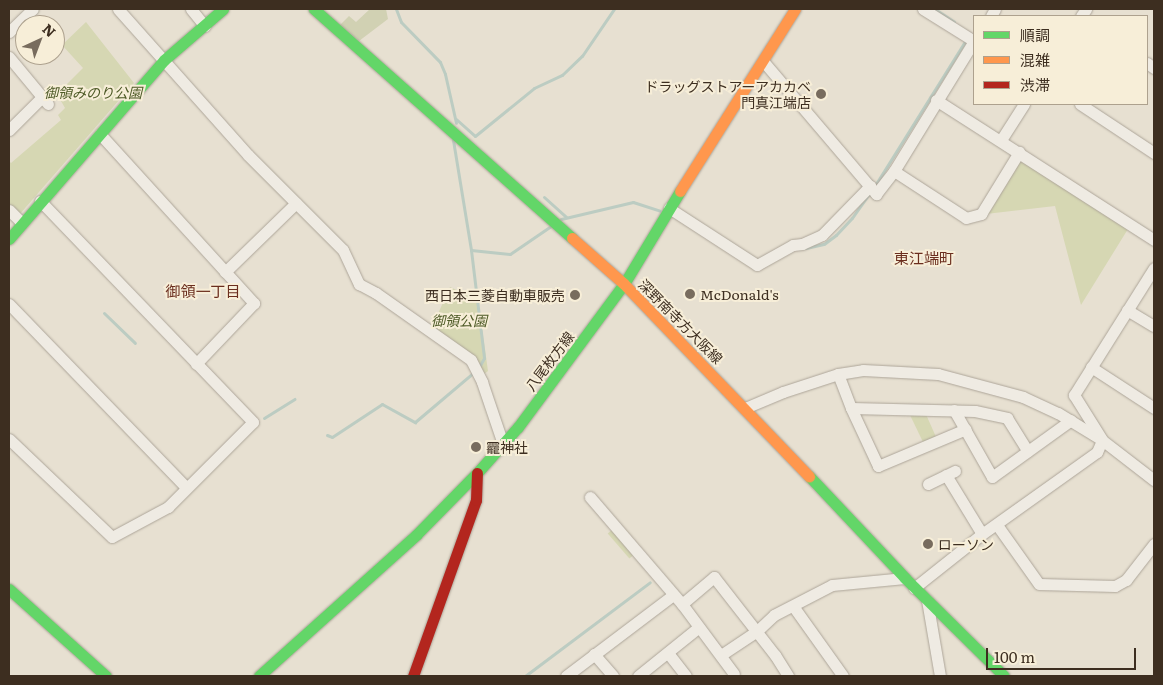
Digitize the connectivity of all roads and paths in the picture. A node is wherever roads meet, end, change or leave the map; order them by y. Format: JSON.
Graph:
{"nodes":[{"id":1,"x":33,"y":9,"type":"edge"},
{"id":2,"x":118,"y":9,"type":"edge"},
{"id":3,"x":191,"y":9,"type":"edge"},
{"id":4,"x":223,"y":9,"type":"edge"},
{"id":5,"x":314,"y":9,"type":"edge"},
{"id":6,"x":796,"y":9,"type":"edge"},
{"id":7,"x":923,"y":9,"type":"edge"},
{"id":8,"x":204,"y":26,"type":"junction"},
{"id":9,"x":9,"y":32,"type":"edge"},
{"id":10,"x":973,"y":40,"type":"edge"},
{"id":11,"x":973,"y":43,"type":"edge"},
{"id":12,"x":9,"y":57,"type":"edge"},
{"id":13,"x":164,"y":60,"type":"junction"},
{"id":14,"x":763,"y":61,"type":"junction"},
{"id":15,"x":936,"y":100,"type":"junction"},
{"id":16,"x":1023,"y":105,"type":"edge"},
{"id":17,"x":1082,"y":105,"type":"edge"},
{"id":18,"x":9,"y":130,"type":"edge"},
{"id":19,"x":100,"y":134,"type":"junction"},
{"id":20,"x":1001,"y":140,"type":"junction"},
{"id":21,"x":1019,"y":152,"type":"junction"},
{"id":22,"x":1154,"y":153,"type":"edge"},
{"id":23,"x":894,"y":171,"type":"junction"},
{"id":24,"x":870,"y":186,"type":"junction"},
{"id":25,"x":40,"y":201,"type":"junction"},
{"id":26,"x":296,"y":203,"type":"junction"},
{"id":27,"x":669,"y":208,"type":"junction"},
{"id":28,"x":9,"y":210,"type":"edge"},
{"id":29,"x":22,"y":223,"type":"junction"},
{"id":30,"x":9,"y":239,"type":"edge"},
{"id":31,"x":1154,"y":240,"type":"edge"},
{"id":32,"x":1154,"y":268,"type":"edge"},
{"id":33,"x":225,"y":272,"type":"junction"},
{"id":34,"x":624,"y":284,"type":"junction"},
{"id":35,"x":9,"y":304,"type":"edge"},
{"id":36,"x":1127,"y":310,"type":"junction"},
{"id":37,"x":1154,"y":326,"type":"edge"},
{"id":38,"x":196,"y":364,"type":"junction"},
{"id":39,"x":1091,"y":367,"type":"junction"},
{"id":40,"x":838,"y":374,"type":"junction"},
{"id":41,"x":745,"y":408,"type":"junction"},
{"id":42,"x":851,"y":408,"type":"junction"},
{"id":43,"x":1154,"y":408,"type":"edge"},
{"id":44,"x":954,"y":410,"type":"junction"},
{"id":45,"x":1071,"y":420,"type":"junction"},
{"id":46,"x":966,"y":429,"type":"junction"},
{"id":47,"x":9,"y":439,"type":"edge"},
{"id":48,"x":1102,"y":440,"type":"junction"},
{"id":49,"x":503,"y":444,"type":"junction"},
{"id":50,"x":1028,"y":451,"type":"junction"},
{"id":51,"x":477,"y":473,"type":"junction"},
{"id":52,"x":1154,"y":480,"type":"edge"},
{"id":53,"x":928,"y":484,"type":"dead end"},
{"id":54,"x":186,"y":487,"type":"junction"},
{"id":55,"x":590,"y":496,"type":"dead end"},
{"id":56,"x":997,"y":525,"type":"junction"},
{"id":57,"x":982,"y":534,"type":"junction"},
{"id":58,"x":1154,"y":544,"type":"edge"},
{"id":59,"x":905,"y":578,"type":"junction"},
{"id":60,"x":914,"y":588,"type":"junction"},
{"id":61,"x":9,"y":589,"type":"edge"},
{"id":62,"x":673,"y":595,"type":"junction"},
{"id":63,"x":927,"y":600,"type":"junction"},
{"id":64,"x":682,"y":604,"type":"junction"},
{"id":65,"x":794,"y":606,"type":"junction"},
{"id":66,"x":699,"y":627,"type":"junction"},
{"id":67,"x":757,"y":632,"type":"junction"},
{"id":68,"x":668,"y":653,"type":"junction"},
{"id":69,"x":594,"y":654,"type":"junction"},
{"id":70,"x":722,"y":655,"type":"junction"},
{"id":71,"x":734,"y":674,"type":"dead end"},
{"id":72,"x":106,"y":676,"type":"edge"},
{"id":73,"x":259,"y":676,"type":"edge"},
{"id":74,"x":413,"y":676,"type":"edge"},
{"id":75,"x":566,"y":676,"type":"edge"},
{"id":76,"x":613,"y":676,"type":"edge"},
{"id":77,"x":638,"y":676,"type":"edge"},
{"id":78,"x":686,"y":676,"type":"edge"},
{"id":79,"x":788,"y":676,"type":"edge"},
{"id":80,"x":843,"y":676,"type":"edge"},
{"id":81,"x":940,"y":676,"type":"edge"},
{"id":82,"x":1004,"y":676,"type":"edge"}],
"edges":[{"from":1,"to":9,"type":"street"},
{"from":2,"to":13,"type":"street"},
{"from":3,"to":8,"type":"street"},
{"from":4,"to":8,"type":"main road"},
{"from":5,"to":34,"type":"main road","name":"深野南寺方大阪線"},
{"from":6,"to":14,"type":"main road","name":"八尾枚方線"},
{"from":7,"to":10,"type":"street"},
{"from":8,"to":13,"type":"main road"},
{"from":11,"to":15,"type":"street"},
{"from":12,"to":18,"type":"street"},
{"from":13,"to":19,"type":"main road"},
{"from":13,"to":26,"type":"street"},
{"from":14,"to":24,"type":"street"},
{"from":14,"to":27,"type":"main road","name":"八尾枚方線"},
{"from":15,"to":20,"type":"street"},
{"from":15,"to":23,"type":"street"},
{"from":16,"to":20,"type":"street"},
{"from":17,"to":22,"type":"street"},
{"from":19,"to":25,"type":"main road"},
{"from":19,"to":33,"type":"street"},
{"from":20,"to":21,"type":"street"},
{"from":21,"to":23,"type":"street"},
{"from":21,"to":31,"type":"street"},
{"from":23,"to":24,"type":"street"},
{"from":24,"to":27,"type":"street"},
{"from":25,"to":29,"type":"main road"},
{"from":25,"to":38,"type":"street"},
{"from":26,"to":33,"type":"street"},
{"from":26,"to":49,"type":"street"},
{"from":27,"to":34,"type":"main road","name":"八尾枚方線"},
{"from":28,"to":29,"type":"street"},
{"from":29,"to":30,"type":"main road"},
{"from":32,"to":36,"type":"street"},
{"from":33,"to":38,"type":"street"},
{"from":34,"to":41,"type":"main road","name":"深野南寺方大阪線"},
{"from":34,"to":49,"type":"main road","name":"八尾枚方線"},
{"from":35,"to":54,"type":"street"},
{"from":36,"to":37,"type":"street"},
{"from":36,"to":39,"type":"street"},
{"from":38,"to":54,"type":"street"},
{"from":39,"to":43,"type":"street"},
{"from":39,"to":48,"type":"street"},
{"from":40,"to":41,"type":"street"},
{"from":40,"to":42,"type":"street"},
{"from":40,"to":45,"type":"street"},
{"from":41,"to":59,"type":"main road","name":"深野南寺方大阪線"},
{"from":42,"to":44,"type":"street"},
{"from":42,"to":46,"type":"street"},
{"from":44,"to":46,"type":"street"},
{"from":44,"to":50,"type":"street"},
{"from":45,"to":48,"type":"street"},
{"from":45,"to":50,"type":"street"},
{"from":46,"to":50,"type":"street"},
{"from":47,"to":54,"type":"street"},
{"from":48,"to":52,"type":"street"},
{"from":48,"to":56,"type":"street"},
{"from":49,"to":51,"type":"main road","name":"八尾枚方線"},
{"from":51,"to":73,"type":"main road","name":"八尾枚方線"},
{"from":51,"to":74,"type":"main road"},
{"from":53,"to":57,"type":"street"},
{"from":55,"to":62,"type":"street"},
{"from":56,"to":57,"type":"street"},
{"from":56,"to":58,"type":"street"},
{"from":57,"to":60,"type":"street"},
{"from":59,"to":60,"type":"main road","name":"深野南寺方大阪線"},
{"from":59,"to":65,"type":"street"},
{"from":60,"to":63,"type":"main road","name":"深野南寺方大阪線"},
{"from":61,"to":72,"type":"main road"},
{"from":62,"to":64,"type":"street"},
{"from":62,"to":69,"type":"street"},
{"from":63,"to":81,"type":"street"},
{"from":63,"to":82,"type":"main road","name":"深野南寺方大阪線"},
{"from":64,"to":66,"type":"street"},
{"from":64,"to":67,"type":"street"},
{"from":65,"to":67,"type":"street"},
{"from":65,"to":80,"type":"street"},
{"from":66,"to":68,"type":"street"},
{"from":66,"to":70,"type":"street"},
{"from":67,"to":70,"type":"street"},
{"from":67,"to":79,"type":"street"},
{"from":68,"to":77,"type":"street"},
{"from":68,"to":78,"type":"street"},
{"from":69,"to":75,"type":"street"},
{"from":69,"to":76,"type":"street"},
{"from":70,"to":71,"type":"street"}]}
